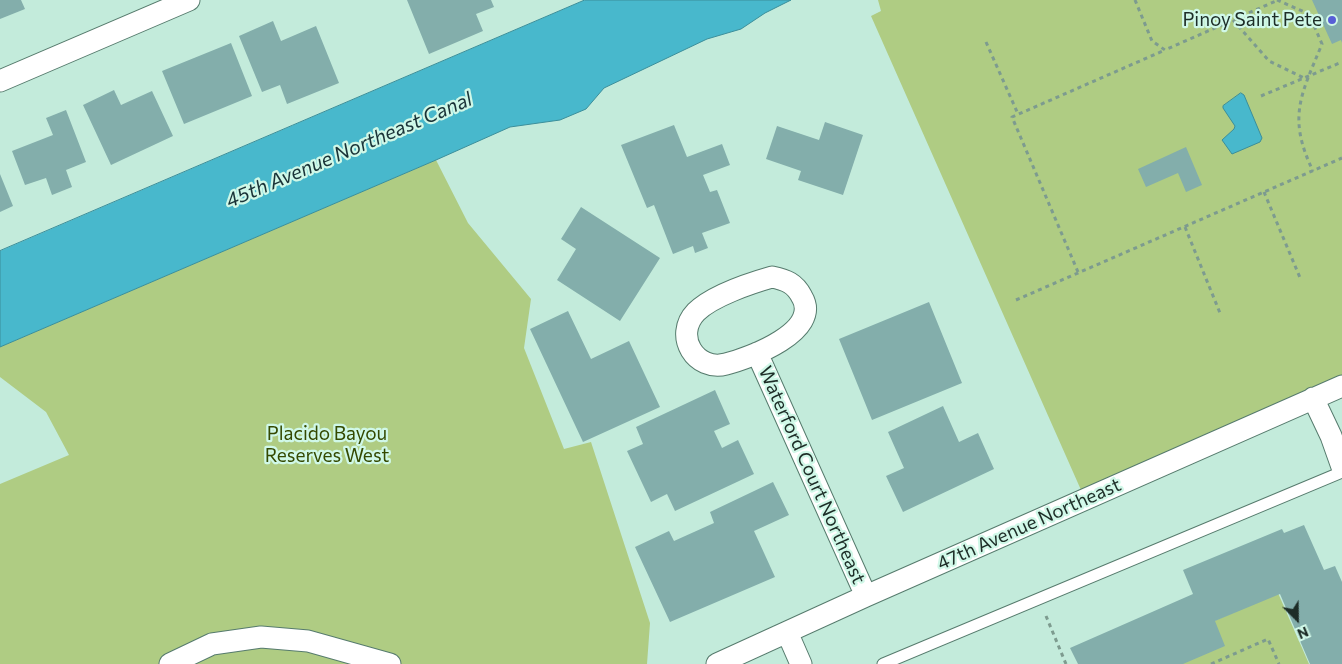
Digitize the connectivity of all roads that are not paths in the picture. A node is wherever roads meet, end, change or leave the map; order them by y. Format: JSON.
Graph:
{"nodes":[{"id":1,"x":189,"y":0,"type":"edge"},
{"id":2,"x":0,"y":80,"type":"edge"},
{"id":3,"x":757,"y":353,"type":"junction"},
{"id":4,"x":1342,"y":386,"type":"edge"},
{"id":5,"x":1313,"y":398,"type":"junction"},
{"id":6,"x":1342,"y":467,"type":"edge"},
{"id":7,"x":1342,"y":472,"type":"edge"},
{"id":8,"x":866,"y":596,"type":"junction"},
{"id":9,"x":787,"y":632,"type":"junction"},
{"id":10,"x":170,"y":664,"type":"edge"},
{"id":11,"x":390,"y":664,"type":"edge"},
{"id":12,"x":717,"y":664,"type":"edge"},
{"id":13,"x":801,"y":664,"type":"edge"},
{"id":14,"x":882,"y":664,"type":"edge"}],
"edges":[{"from":1,"to":2,"type":"street"},
{"from":3,"to":3,"type":"street","name":"Waterford Court Northeast"},
{"from":3,"to":8,"type":"street","name":"Waterford Court Northeast"},
{"from":4,"to":5,"type":"street","name":"47th Avenue Northeast"},
{"from":5,"to":6,"type":"street"},
{"from":5,"to":8,"type":"street","name":"47th Avenue Northeast"},
{"from":7,"to":14,"type":"lane"},
{"from":8,"to":9,"type":"street","name":"47th Avenue Northeast"},
{"from":9,"to":12,"type":"street","name":"47th Avenue Northeast"},
{"from":9,"to":13,"type":"street"},
{"from":10,"to":11,"type":"street"}]}
